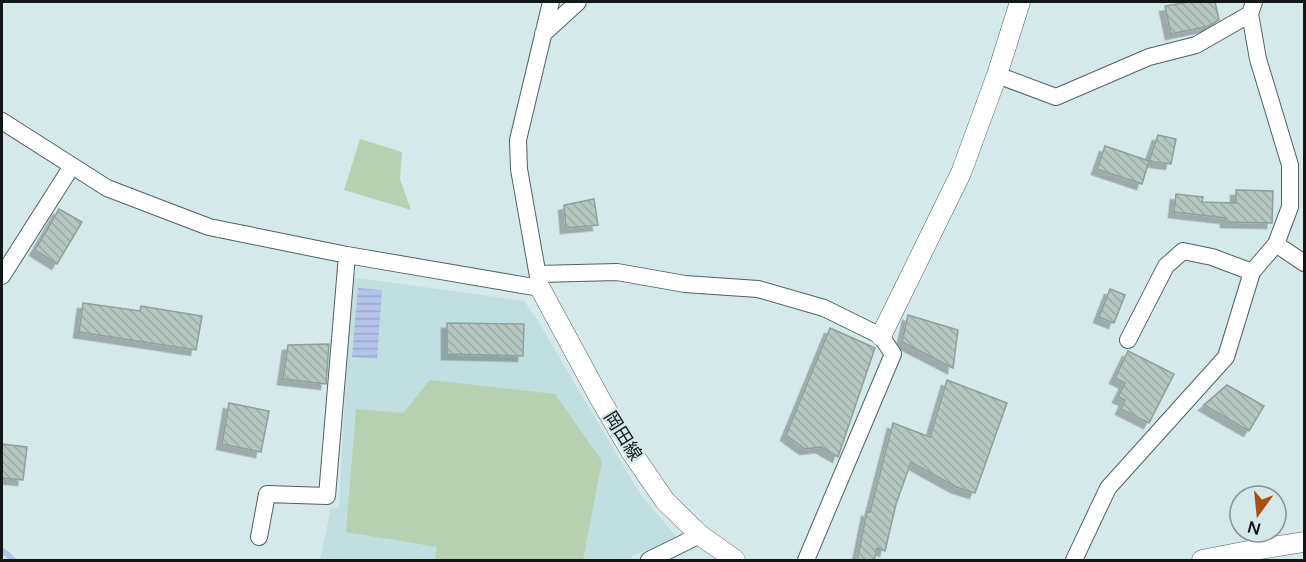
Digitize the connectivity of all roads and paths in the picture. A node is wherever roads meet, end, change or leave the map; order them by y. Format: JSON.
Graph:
{"nodes":[{"id":1,"x":551,"y":2,"type":"edge"},
{"id":2,"x":578,"y":2,"type":"edge"},
{"id":3,"x":1020,"y":2,"type":"edge"},
{"id":4,"x":1252,"y":8,"type":"edge"},
{"id":5,"x":543,"y":34,"type":"junction"},
{"id":6,"x":997,"y":75,"type":"junction"},
{"id":7,"x":2,"y":121,"type":"edge"},
{"id":8,"x":72,"y":166,"type":"junction"},
{"id":9,"x":1276,"y":244,"type":"junction"},
{"id":10,"x":347,"y":255,"type":"junction"},
{"id":11,"x":1305,"y":262,"type":"edge"},
{"id":12,"x":1252,"y":272,"type":"junction"},
{"id":13,"x":2,"y":276,"type":"edge"},
{"id":14,"x":539,"y":281,"type":"junction"},
{"id":15,"x":881,"y":336,"type":"junction"},
{"id":16,"x":1128,"y":340,"type":"dead end"},
{"id":17,"x":700,"y":535,"type":"junction"},
{"id":18,"x":259,"y":537,"type":"dead end"},
{"id":19,"x":1305,"y":542,"type":"edge"},
{"id":20,"x":649,"y":561,"type":"edge"},
{"id":21,"x":735,"y":561,"type":"edge"},
{"id":22,"x":806,"y":561,"type":"edge"},
{"id":23,"x":1074,"y":561,"type":"edge"},
{"id":24,"x":1202,"y":561,"type":"edge"}],
"edges":[{"from":1,"to":5,"type":"street"},
{"from":2,"to":5,"type":"street"},
{"from":3,"to":6,"type":"street"},
{"from":4,"to":6,"type":"street"},
{"from":4,"to":9,"type":"street"},
{"from":5,"to":14,"type":"street"},
{"from":6,"to":15,"type":"street"},
{"from":7,"to":8,"type":"street"},
{"from":8,"to":10,"type":"street"},
{"from":8,"to":13,"type":"street"},
{"from":9,"to":11,"type":"street"},
{"from":9,"to":12,"type":"street"},
{"from":10,"to":14,"type":"street"},
{"from":10,"to":18,"type":"street"},
{"from":12,"to":16,"type":"street"},
{"from":12,"to":23,"type":"street"},
{"from":14,"to":15,"type":"street"},
{"from":14,"to":17,"type":"street","name":"岡田線"},
{"from":15,"to":22,"type":"street"},
{"from":17,"to":20,"type":"street"},
{"from":17,"to":21,"type":"street","name":"岡田線"},
{"from":19,"to":24,"type":"street"}]}
